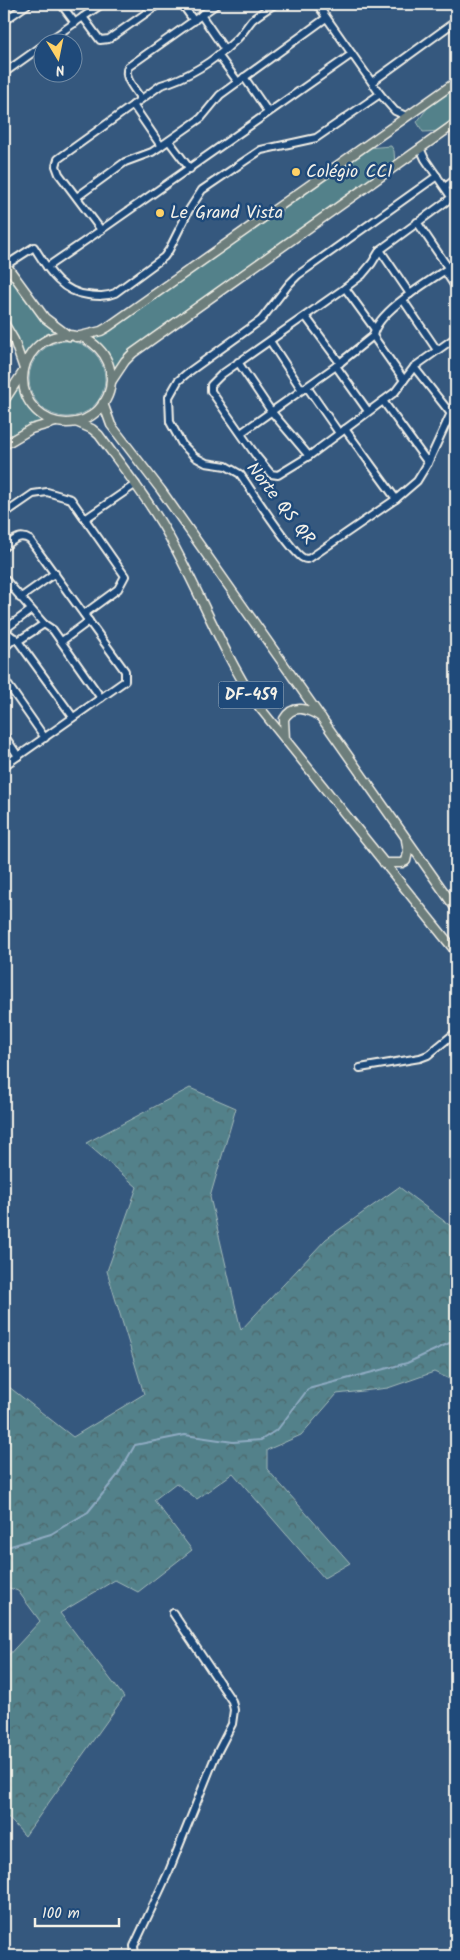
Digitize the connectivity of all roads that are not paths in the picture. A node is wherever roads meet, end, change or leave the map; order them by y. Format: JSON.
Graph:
{"nodes":[{"id":1,"x":61,"y":4,"type":"edge"},
{"id":2,"x":102,"y":4,"type":"edge"},
{"id":3,"x":159,"y":4,"type":"edge"},
{"id":4,"x":182,"y":4,"type":"edge"},
{"id":5,"x":217,"y":4,"type":"edge"},
{"id":6,"x":275,"y":4,"type":"edge"},
{"id":7,"x":317,"y":4,"type":"edge"},
{"id":8,"x":378,"y":4,"type":"edge"},
{"id":9,"x":386,"y":4,"type":"edge"},
{"id":10,"x":24,"y":5,"type":"edge"},
{"id":11,"x":201,"y":15,"type":"junction"},
{"id":12,"x":83,"y":17,"type":"junction"},
{"id":13,"x":326,"y":18,"type":"junction"},
{"id":14,"x":4,"y":21,"type":"edge"},
{"id":15,"x":194,"y":21,"type":"junction"},
{"id":16,"x":456,"y":21,"type":"edge"},
{"id":17,"x":75,"y":23,"type":"junction"},
{"id":18,"x":62,"y":32,"type":"edge"},
{"id":19,"x":225,"y":50,"type":"junction"},
{"id":20,"x":32,"y":53,"type":"edge"},
{"id":21,"x":352,"y":54,"type":"junction"},
{"id":22,"x":218,"y":55,"type":"junction"},
{"id":23,"x":4,"y":73,"type":"edge"},
{"id":24,"x":244,"y":77,"type":"junction"},
{"id":25,"x":238,"y":82,"type":"junction"},
{"id":26,"x":372,"y":82,"type":"junction"},
{"id":27,"x":456,"y":82,"type":"edge"},
{"id":28,"x":380,"y":94,"type":"junction"},
{"id":29,"x":141,"y":98,"type":"junction"},
{"id":30,"x":133,"y":105,"type":"junction"},
{"id":31,"x":395,"y":111,"type":"junction"},
{"id":32,"x":268,"y":112,"type":"junction"},
{"id":33,"x":406,"y":116,"type":"junction"},
{"id":34,"x":397,"y":122,"type":"junction"},
{"id":35,"x":456,"y":123,"type":"edge"},
{"id":36,"x":169,"y":141,"type":"junction"},
{"id":37,"x":161,"y":146,"type":"junction"},
{"id":38,"x":417,"y":151,"type":"junction"},
{"id":39,"x":190,"y":169,"type":"junction"},
{"id":40,"x":437,"y":176,"type":"junction"},
{"id":41,"x":456,"y":179,"type":"edge"},
{"id":42,"x":445,"y":187,"type":"junction"},
{"id":43,"x":77,"y":197,"type":"junction"},
{"id":44,"x":451,"y":198,"type":"junction"},
{"id":45,"x":456,"y":204,"type":"edge"},
{"id":46,"x":416,"y":222,"type":"junction"},
{"id":47,"x":101,"y":230,"type":"junction"},
{"id":48,"x":380,"y":250,"type":"junction"},
{"id":49,"x":5,"y":264,"type":"edge"},
{"id":50,"x":456,"y":264,"type":"edge"},
{"id":51,"x":47,"y":267,"type":"junction"},
{"id":52,"x":447,"y":270,"type":"junction"},
{"id":53,"x":345,"y":288,"type":"junction"},
{"id":54,"x":456,"y":288,"type":"edge"},
{"id":55,"x":410,"y":294,"type":"junction"},
{"id":56,"x":403,"y":300,"type":"junction"},
{"id":57,"x":306,"y":317,"type":"junction"},
{"id":58,"x":4,"y":323,"type":"edge"},
{"id":59,"x":374,"y":328,"type":"junction"},
{"id":60,"x":73,"y":336,"type":"junction"},
{"id":61,"x":373,"y":336,"type":"junction"},
{"id":62,"x":455,"y":340,"type":"edge"},
{"id":63,"x":270,"y":341,"type":"junction"},
{"id":64,"x":437,"y":350,"type":"junction"},
{"id":65,"x":238,"y":362,"type":"junction"},
{"id":66,"x":338,"y":364,"type":"junction"},
{"id":67,"x":414,"y":367,"type":"junction"},
{"id":68,"x":24,"y":371,"type":"junction"},
{"id":69,"x":404,"y":380,"type":"junction"},
{"id":70,"x":110,"y":382,"type":"junction"},
{"id":71,"x":304,"y":388,"type":"junction"},
{"id":72,"x":4,"y":401,"type":"edge"},
{"id":73,"x":383,"y":401,"type":"junction"},
{"id":74,"x":456,"y":402,"type":"edge"},
{"id":75,"x":103,"y":403,"type":"junction"},
{"id":76,"x":271,"y":411,"type":"junction"},
{"id":77,"x":368,"y":412,"type":"junction"},
{"id":78,"x":451,"y":414,"type":"junction"},
{"id":79,"x":56,"y":422,"type":"junction"},
{"id":80,"x":76,"y":422,"type":"junction"},
{"id":81,"x":342,"y":431,"type":"junction"},
{"id":82,"x":240,"y":433,"type":"junction"},
{"id":83,"x":4,"y":445,"type":"edge"},
{"id":84,"x":309,"y":456,"type":"junction"},
{"id":85,"x":428,"y":463,"type":"junction"},
{"id":86,"x":136,"y":484,"type":"junction"},
{"id":87,"x":396,"y":499,"type":"junction"},
{"id":88,"x":4,"y":514,"type":"edge"},
{"id":89,"x":86,"y":519,"type":"junction"},
{"id":90,"x":4,"y":547,"type":"edge"},
{"id":91,"x":55,"y":573,"type":"junction"},
{"id":92,"x":4,"y":578,"type":"edge"},
{"id":93,"x":20,"y":598,"type":"junction"},
{"id":94,"x":31,"y":610,"type":"junction"},
{"id":95,"x":84,"y":614,"type":"junction"},
{"id":96,"x":89,"y":620,"type":"junction"},
{"id":97,"x":44,"y":624,"type":"junction"},
{"id":98,"x":4,"y":630,"type":"edge"},
{"id":99,"x":17,"y":640,"type":"junction"},
{"id":100,"x":62,"y":641,"type":"junction"},
{"id":101,"x":4,"y":648,"type":"edge"},
{"id":102,"x":4,"y":678,"type":"edge"},
{"id":103,"x":101,"y":698,"type":"junction"},
{"id":104,"x":74,"y":717,"type":"junction"},
{"id":105,"x":323,"y":718,"type":"junction"},
{"id":106,"x":4,"y":736,"type":"edge"},
{"id":107,"x":46,"y":738,"type":"junction"},
{"id":108,"x":286,"y":741,"type":"junction"},
{"id":109,"x":18,"y":756,"type":"junction"},
{"id":110,"x":4,"y":766,"type":"edge"},
{"id":111,"x":405,"y":836,"type":"junction"},
{"id":112,"x":384,"y":863,"type":"junction"},
{"id":113,"x":456,"y":908,"type":"edge"},
{"id":114,"x":456,"y":952,"type":"edge"},
{"id":115,"x":456,"y":1032,"type":"edge"},
{"id":116,"x":360,"y":1068,"type":"dead end"},
{"id":117,"x":173,"y":1613,"type":"dead end"},
{"id":118,"x":135,"y":1956,"type":"edge"}],
"edges":[{"from":1,"to":17,"type":"street"},
{"from":2,"to":12,"type":"street"},
{"from":3,"to":12,"type":"street"},
{"from":4,"to":15,"type":"street"},
{"from":5,"to":11,"type":"street"},
{"from":6,"to":19,"type":"street"},
{"from":7,"to":13,"type":"street"},
{"from":8,"to":9,"type":"street"},
{"from":10,"to":14,"type":"street"},
{"from":11,"to":15,"type":"street"},
{"from":11,"to":19,"type":"street"},
{"from":12,"to":17,"type":"street"},
{"from":13,"to":21,"type":"street"},
{"from":13,"to":24,"type":"street"},
{"from":15,"to":29,"type":"street"},
{"from":16,"to":26,"type":"street"},
{"from":17,"to":18,"type":"street"},
{"from":19,"to":22,"type":"street"},
{"from":20,"to":23,"type":"street"},
{"from":21,"to":26,"type":"street"},
{"from":21,"to":32,"type":"street"},
{"from":22,"to":25,"type":"street"},
{"from":22,"to":29,"type":"street"},
{"from":24,"to":25,"type":"street"},
{"from":24,"to":32,"type":"street"},
{"from":25,"to":36,"type":"street"},
{"from":26,"to":28,"type":"street"},
{"from":27,"to":33,"type":"main road"},
{"from":28,"to":31,"type":"street"},
{"from":28,"to":51,"type":"street"},
{"from":29,"to":30,"type":"street"},
{"from":30,"to":37,"type":"street"},
{"from":30,"to":43,"type":"street"},
{"from":31,"to":33,"type":"street"},
{"from":31,"to":34,"type":"street"},
{"from":32,"to":39,"type":"street"},
{"from":33,"to":34,"type":"main road"},
{"from":34,"to":60,"type":"main road"},
{"from":35,"to":38,"type":"main road"},
{"from":36,"to":37,"type":"street"},
{"from":36,"to":39,"type":"street"},
{"from":37,"to":43,"type":"street"},
{"from":38,"to":40,"type":"street"},
{"from":38,"to":70,"type":"main road"},
{"from":39,"to":47,"type":"street"},
{"from":40,"to":42,"type":"street"},
{"from":40,"to":87,"type":"street","name":"Norte QS QR"},
{"from":41,"to":42,"type":"street"},
{"from":42,"to":44,"type":"street"},
{"from":43,"to":47,"type":"street"},
{"from":44,"to":45,"type":"street"},
{"from":44,"to":46,"type":"street"},
{"from":46,"to":48,"type":"street"},
{"from":46,"to":52,"type":"street"},
{"from":47,"to":51,"type":"street"},
{"from":48,"to":53,"type":"street"},
{"from":48,"to":55,"type":"street"},
{"from":49,"to":51,"type":"street"},
{"from":49,"to":60,"type":"main road"},
{"from":50,"to":52,"type":"street"},
{"from":52,"to":54,"type":"street"},
{"from":52,"to":55,"type":"street"},
{"from":53,"to":57,"type":"street"},
{"from":53,"to":59,"type":"street"},
{"from":55,"to":56,"type":"street"},
{"from":56,"to":59,"type":"street"},
{"from":56,"to":64,"type":"street"},
{"from":57,"to":63,"type":"street"},
{"from":57,"to":66,"type":"street"},
{"from":58,"to":68,"type":"main road"},
{"from":59,"to":61,"type":"street"},
{"from":60,"to":68,"type":"main road"},
{"from":60,"to":70,"type":"main road"},
{"from":61,"to":66,"type":"street"},
{"from":61,"to":69,"type":"street"},
{"from":62,"to":64,"type":"street"},
{"from":63,"to":65,"type":"street"},
{"from":63,"to":71,"type":"street"},
{"from":64,"to":67,"type":"street"},
{"from":65,"to":76,"type":"street"},
{"from":65,"to":82,"type":"street"},
{"from":66,"to":71,"type":"street"},
{"from":66,"to":77,"type":"street"},
{"from":67,"to":69,"type":"street"},
{"from":67,"to":78,"type":"street"},
{"from":68,"to":72,"type":"main road"},
{"from":68,"to":79,"type":"main road"},
{"from":69,"to":73,"type":"street"},
{"from":70,"to":75,"type":"main road"},
{"from":71,"to":76,"type":"street"},
{"from":71,"to":81,"type":"street"},
{"from":73,"to":77,"type":"street"},
{"from":73,"to":85,"type":"street"},
{"from":74,"to":78,"type":"street","name":"Norte QS QR"},
{"from":75,"to":80,"type":"main road"},
{"from":75,"to":105,"type":"main road","number":"DF-459"},
{"from":76,"to":82,"type":"street"},
{"from":76,"to":84,"type":"street"},
{"from":77,"to":81,"type":"street"},
{"from":78,"to":85,"type":"street","name":"Norte QS QR"},
{"from":79,"to":80,"type":"main road","number":"DF-459"},
{"from":79,"to":83,"type":"main road"},
{"from":80,"to":86,"type":"main road","number":"DF-459"},
{"from":81,"to":84,"type":"street"},
{"from":81,"to":87,"type":"street"},
{"from":82,"to":84,"type":"street"},
{"from":85,"to":87,"type":"street","name":"Norte QS QR"},
{"from":86,"to":89,"type":"street"},
{"from":86,"to":108,"type":"main road","number":"DF-459"},
{"from":88,"to":89,"type":"street"},
{"from":89,"to":95,"type":"street"},
{"from":90,"to":91,"type":"street"},
{"from":91,"to":93,"type":"street"},
{"from":91,"to":95,"type":"street"},
{"from":92,"to":93,"type":"street"},
{"from":93,"to":94,"type":"street"},
{"from":94,"to":97,"type":"street"},
{"from":94,"to":98,"type":"street"},
{"from":95,"to":96,"type":"street"},
{"from":96,"to":100,"type":"street"},
{"from":96,"to":103,"type":"street"},
{"from":97,"to":99,"type":"street"},
{"from":97,"to":100,"type":"street"},
{"from":98,"to":99,"type":"street"},
{"from":99,"to":101,"type":"street"},
{"from":99,"to":104,"type":"street"},
{"from":100,"to":103,"type":"street"},
{"from":102,"to":107,"type":"street"},
{"from":103,"to":104,"type":"street"},
{"from":104,"to":107,"type":"street"},
{"from":105,"to":108,"type":"main road"},
{"from":105,"to":111,"type":"main road","number":"DF-459"},
{"from":106,"to":109,"type":"street"},
{"from":107,"to":109,"type":"street"},
{"from":108,"to":112,"type":"main road","number":"DF-459"},
{"from":109,"to":110,"type":"street"},
{"from":111,"to":112,"type":"main road"},
{"from":111,"to":113,"type":"main road","number":"DF-459"},
{"from":112,"to":114,"type":"main road","number":"DF-459"},
{"from":115,"to":116,"type":"street"},
{"from":117,"to":118,"type":"street"}]}
